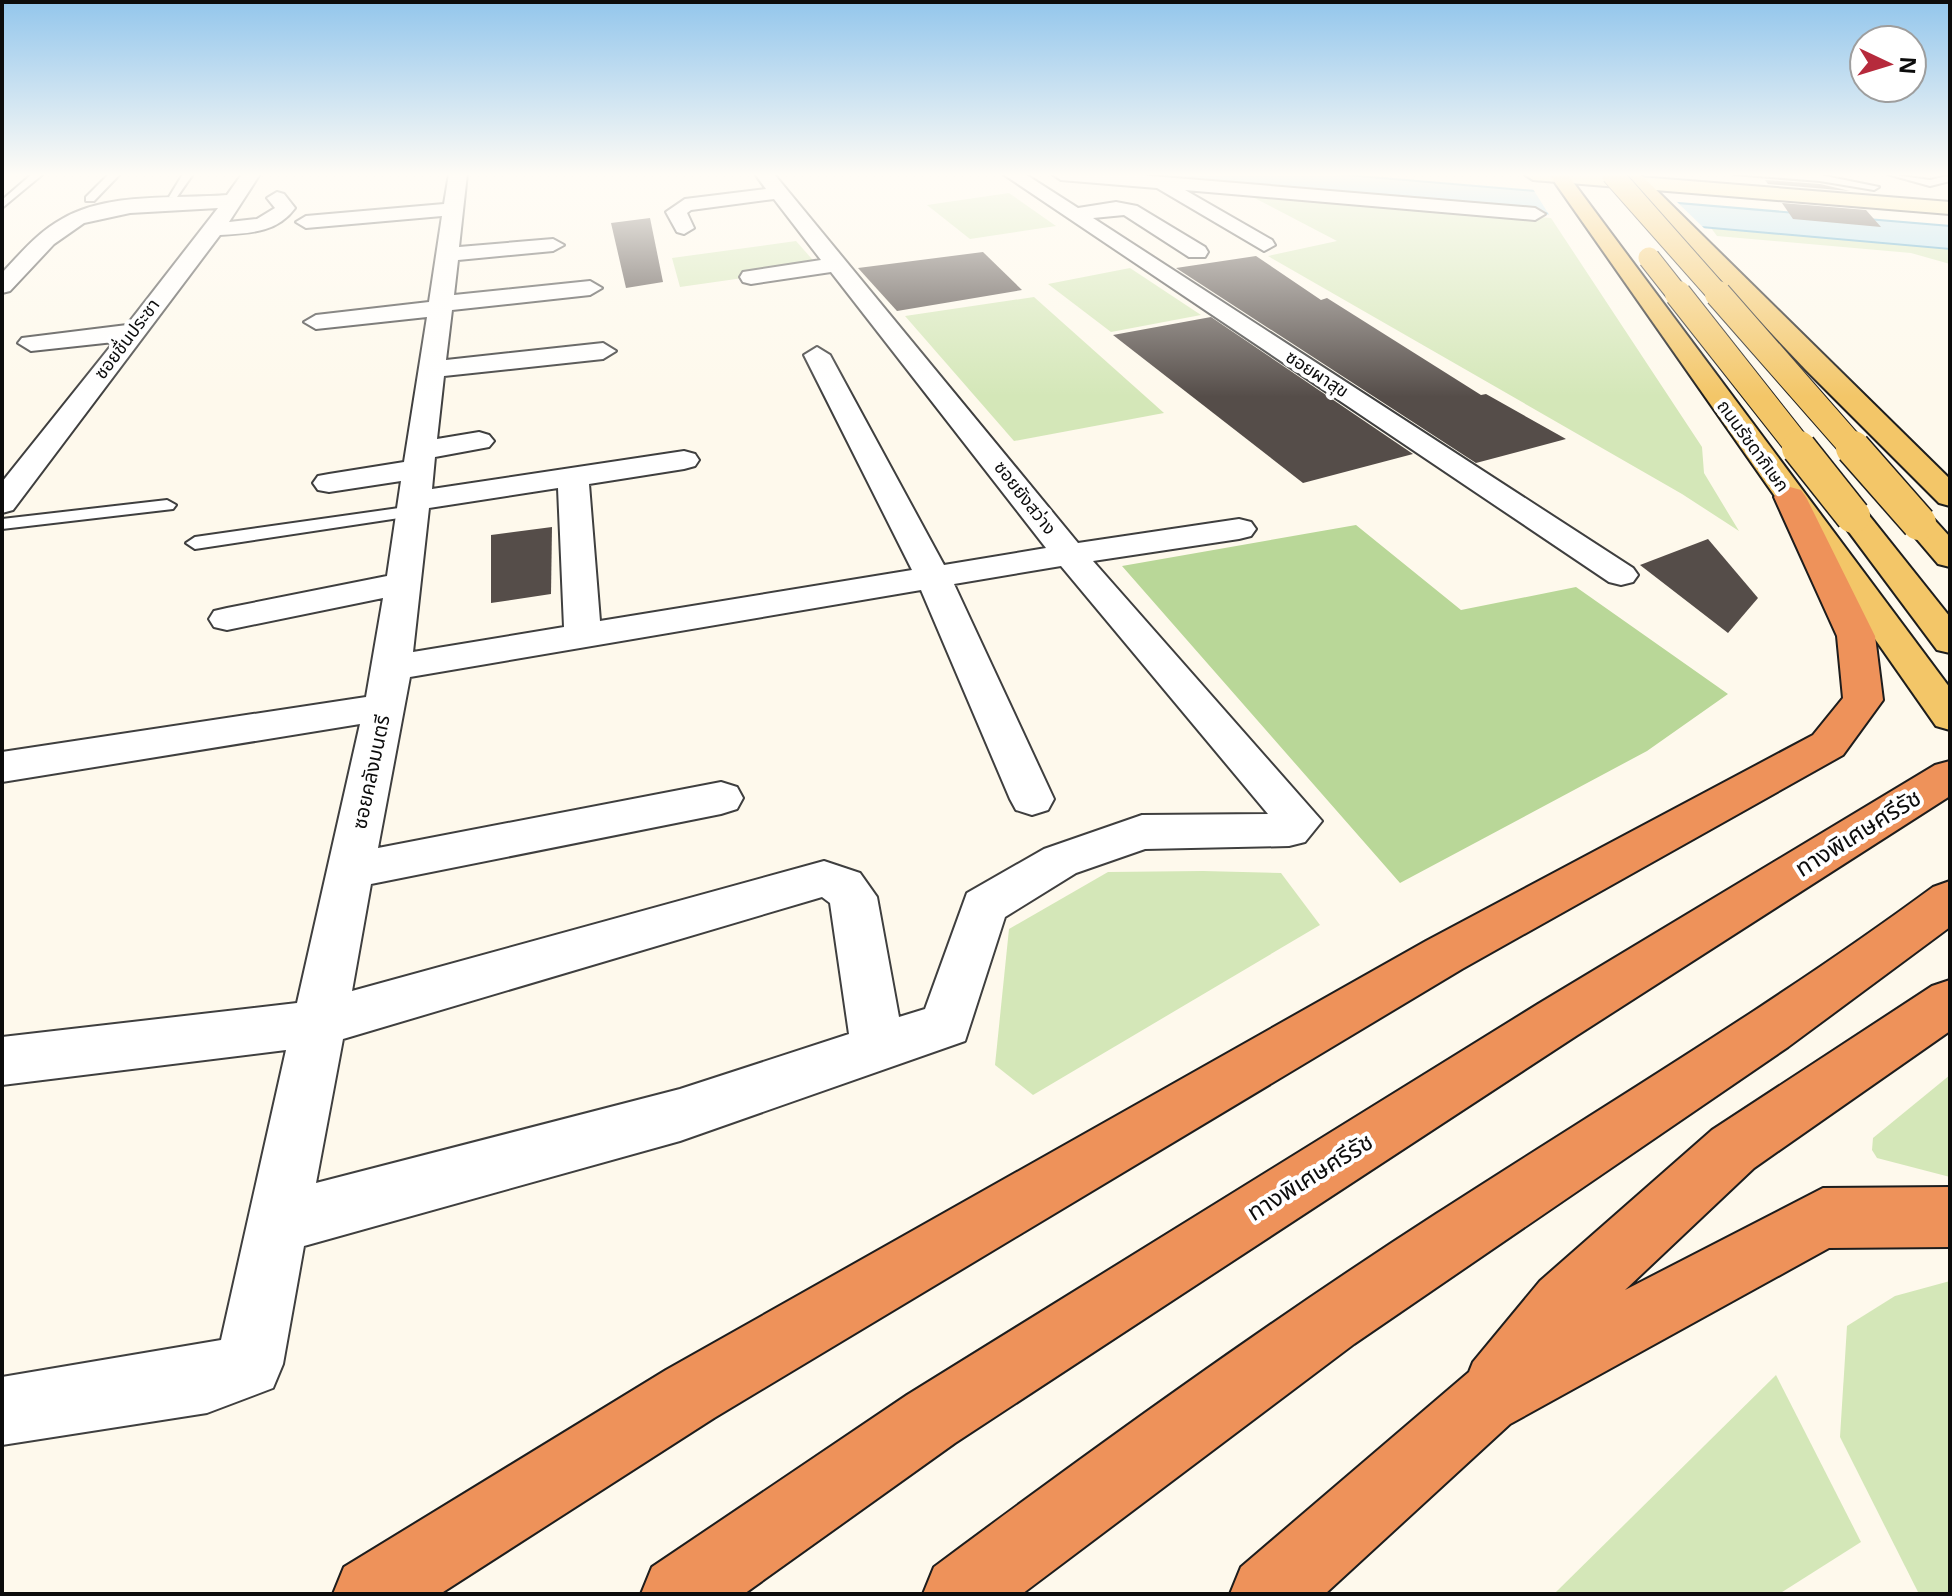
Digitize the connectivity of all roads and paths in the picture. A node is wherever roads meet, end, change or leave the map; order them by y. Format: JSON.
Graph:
{"nodes":[{"id":1,"x":41,"y":248,"type":"edge"},
{"id":2,"x":198,"y":248,"type":"edge"},
{"id":3,"x":447,"y":248,"type":"edge"},
{"id":4,"x":516,"y":248,"type":"edge"},
{"id":5,"x":825,"y":248,"type":"edge"},
{"id":6,"x":1126,"y":248,"type":"edge"},
{"id":7,"x":1191,"y":248,"type":"edge"},
{"id":8,"x":1610,"y":248,"type":"edge"},
{"id":9,"x":1625,"y":248,"type":"edge"},
{"id":10,"x":1678,"y":248,"type":"edge"},
{"id":11,"x":1701,"y":248,"type":"edge"},
{"id":12,"x":1197,"y":252,"type":"dead end"},
{"id":13,"x":446,"y":255,"type":"junction"},
{"id":14,"x":838,"y":264,"type":"junction"},
{"id":15,"x":751,"y":277,"type":"dead end"},
{"id":16,"x":1632,"y":278,"type":"junction"},
{"id":17,"x":1730,"y":279,"type":"junction"},
{"id":18,"x":2,"y":286,"type":"edge"},
{"id":19,"x":590,"y":288,"type":"dead end"},
{"id":20,"x":154,"y":303,"type":"junction"},
{"id":21,"x":129,"y":306,"type":"dead end"},
{"id":22,"x":440,"y":306,"type":"junction"},
{"id":23,"x":316,"y":322,"type":"dead end"},
{"id":24,"x":132,"y":332,"type":"junction"},
{"id":25,"x":31,"y":343,"type":"dead end"},
{"id":26,"x":603,"y":351,"type":"dead end"},
{"id":27,"x":817,"y":355,"type":"dead end"},
{"id":28,"x":431,"y":370,"type":"junction"},
{"id":29,"x":479,"y":441,"type":"dead end"},
{"id":30,"x":684,"y":460,"type":"dead end"},
{"id":31,"x":333,"y":468,"type":"dead end"},
{"id":32,"x":418,"y":475,"type":"junction"},
{"id":33,"x":573,"y":477,"type":"junction"},
{"id":34,"x":1950,"y":496,"type":"edge"},
{"id":35,"x":1790,"y":497,"type":"junction"},
{"id":36,"x":2,"y":503,"type":"edge"},
{"id":37,"x":167,"y":505,"type":"dead end"},
{"id":38,"x":2,"y":524,"type":"edge"},
{"id":39,"x":1239,"y":529,"type":"dead end"},
{"id":40,"x":195,"y":543,"type":"dead end"},
{"id":41,"x":1069,"y":554,"type":"junction"},
{"id":42,"x":1950,"y":557,"type":"edge"},
{"id":43,"x":1621,"y":575,"type":"dead end"},
{"id":44,"x":933,"y":577,"type":"junction"},
{"id":45,"x":403,"y":583,"type":"junction"},
{"id":46,"x":227,"y":619,"type":"dead end"},
{"id":47,"x":583,"y":636,"type":"junction"},
{"id":48,"x":1950,"y":642,"type":"edge"},
{"id":49,"x":388,"y":687,"type":"junction"},
{"id":50,"x":1950,"y":717,"type":"edge"},
{"id":51,"x":2,"y":767,"type":"edge"},
{"id":52,"x":1950,"y":776,"type":"edge"},
{"id":53,"x":721,"y":798,"type":"dead end"},
{"id":54,"x":1032,"y":799,"type":"dead end"},
{"id":55,"x":350,"y":871,"type":"junction"},
{"id":56,"x":1950,"y":900,"type":"edge"},
{"id":57,"x":1950,"y":1002,"type":"edge"},
{"id":58,"x":319,"y":1023,"type":"junction"},
{"id":59,"x":878,"y":1048,"type":"junction"},
{"id":60,"x":2,"y":1061,"type":"edge"},
{"id":61,"x":1950,"y":1217,"type":"edge"},
{"id":62,"x":279,"y":1223,"type":"junction"},
{"id":63,"x":1486,"y":1400,"type":"junction"},
{"id":64,"x":2,"y":1411,"type":"edge"},
{"id":65,"x":371,"y":1594,"type":"edge"},
{"id":66,"x":679,"y":1594,"type":"edge"},
{"id":67,"x":961,"y":1594,"type":"edge"},
{"id":68,"x":1268,"y":1594,"type":"edge"}],
"edges":[{"from":1,"to":18,"type":"street"},
{"from":2,"to":20,"type":"street","name":"ซอยชื่นประชา"},
{"from":3,"to":13,"type":"street","name":"ซอยคลังมนตรี"},
{"from":4,"to":13,"type":"street"},
{"from":5,"to":14,"type":"street","name":"ซอยยังสว่าง"},
{"from":6,"to":43,"type":"street","name":"ซอยผาสุข"},
{"from":7,"to":12,"type":"street"},
{"from":8,"to":16,"type":"main road","name":"ถนนรัชดาภิเษก"},
{"from":9,"to":48,"type":"main road","name":"ถนนรัชดาภิเษก","bridge":true},
{"from":10,"to":42,"type":"main road","bridge":true},
{"from":11,"to":17,"type":"main road"},
{"from":13,"to":22,"type":"street","name":"ซอยคลังมนตรี"},
{"from":14,"to":15,"type":"street"},
{"from":14,"to":41,"type":"street","name":"ซอยยังสว่าง"},
{"from":16,"to":17,"type":"main road"},
{"from":16,"to":35,"type":"main road","name":"ถนนรัชดาภิเษก"},
{"from":17,"to":34,"type":"main road"},
{"from":19,"to":22,"type":"street"},
{"from":20,"to":21,"type":"street"},
{"from":20,"to":24,"type":"street","name":"ซอยชื่นประชา"},
{"from":22,"to":23,"type":"street"},
{"from":22,"to":28,"type":"street","name":"ซอยคลังมนตรี"},
{"from":24,"to":25,"type":"street"},
{"from":24,"to":36,"type":"street","name":"ซอยชื่นประชา"},
{"from":26,"to":28,"type":"street"},
{"from":27,"to":44,"type":"street"},
{"from":28,"to":32,"type":"street","name":"ซอยคลังมนตรี"},
{"from":29,"to":32,"type":"street"},
{"from":30,"to":33,"type":"street"},
{"from":31,"to":32,"type":"street"},
{"from":32,"to":33,"type":"street"},
{"from":32,"to":40,"type":"lane"},
{"from":32,"to":45,"type":"street","name":"ซอยคลังมนตรี"},
{"from":33,"to":47,"type":"street"},
{"from":35,"to":50,"type":"main road","name":"ถนนรัชดาภิเษก"},
{"from":35,"to":65,"type":"highway"},
{"from":37,"to":38,"type":"lane"},
{"from":39,"to":41,"type":"street"},
{"from":41,"to":44,"type":"street"},
{"from":41,"to":59,"type":"street","name":"ซอยยังสว่าง"},
{"from":44,"to":47,"type":"street"},
{"from":44,"to":54,"type":"street"},
{"from":45,"to":46,"type":"street"},
{"from":45,"to":49,"type":"street","name":"ซอยคลังมนตรี"},
{"from":47,"to":49,"type":"street"},
{"from":49,"to":51,"type":"street"},
{"from":49,"to":55,"type":"street","name":"ซอยคลังมนตรี"},
{"from":52,"to":66,"type":"highway","name":"ทางพิเศษศรีรัช"},
{"from":53,"to":55,"type":"street"},
{"from":55,"to":58,"type":"street","name":"ซอยคลังมนตรี"},
{"from":56,"to":67,"type":"highway"},
{"from":57,"to":63,"type":"highway"},
{"from":58,"to":59,"type":"street"},
{"from":58,"to":60,"type":"street"},
{"from":58,"to":62,"type":"street","name":"ซอยคลังมนตรี"},
{"from":59,"to":62,"type":"street"},
{"from":61,"to":63,"type":"highway"},
{"from":62,"to":64,"type":"street","name":"ซอยคลังมนตรี"},
{"from":63,"to":68,"type":"highway"}]}
